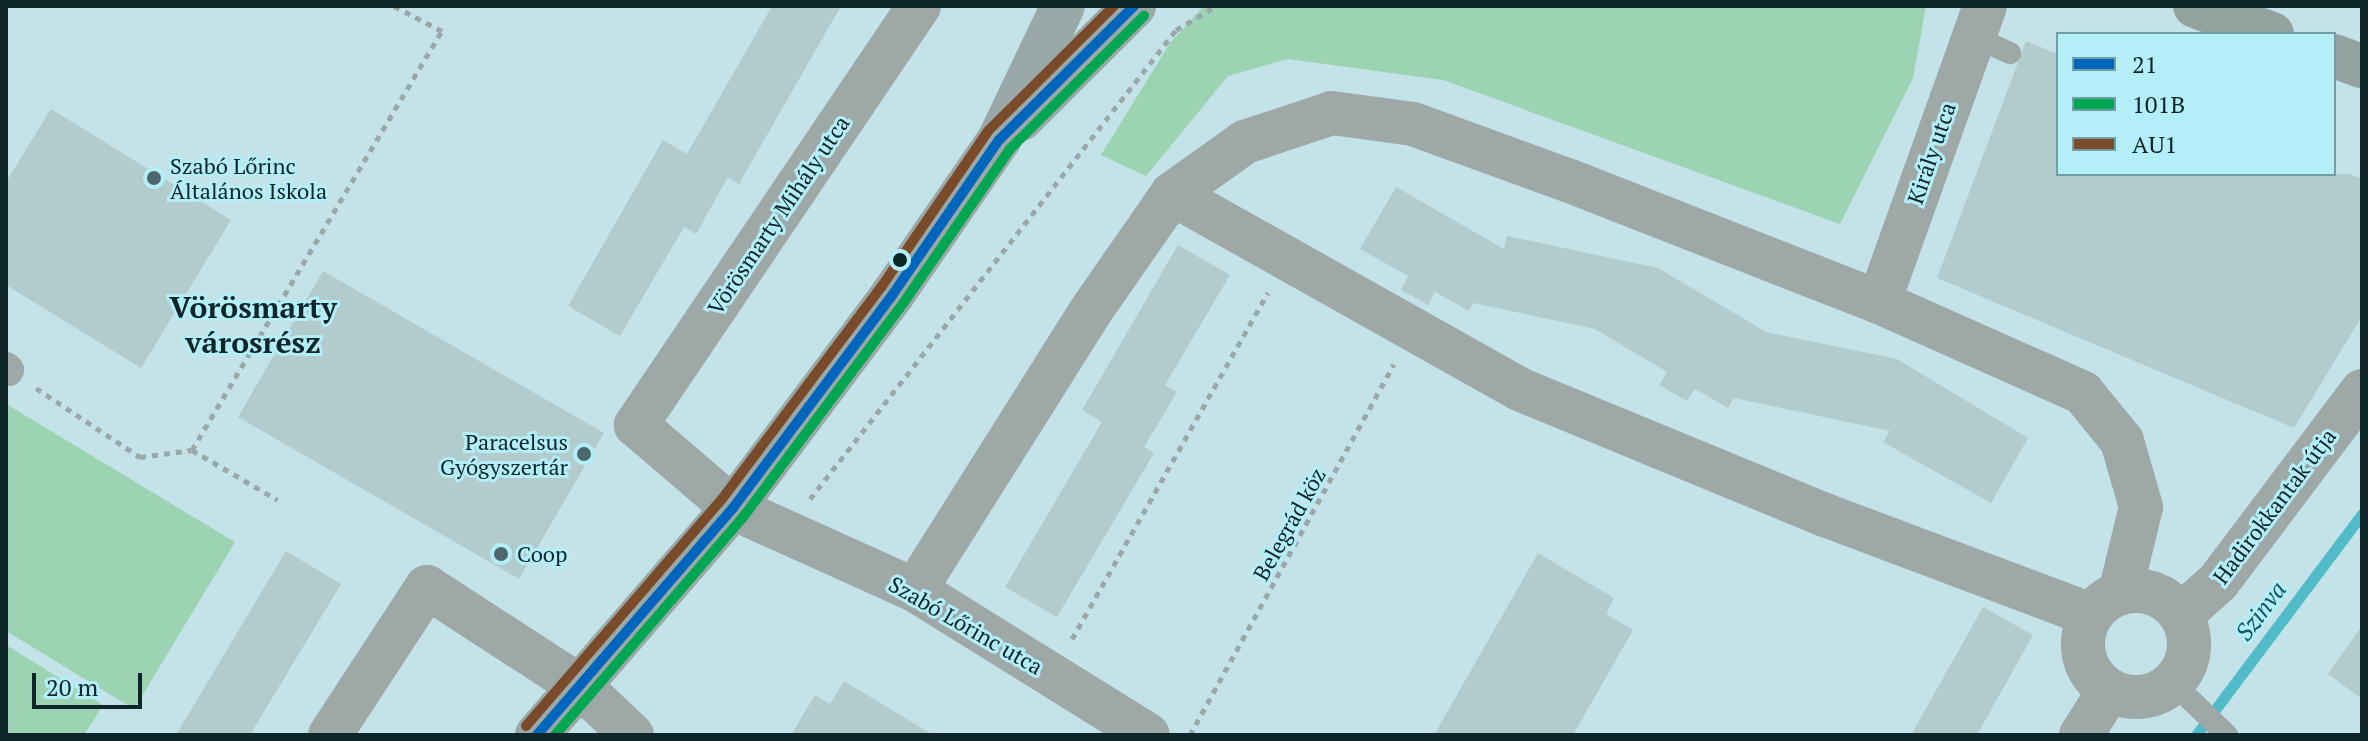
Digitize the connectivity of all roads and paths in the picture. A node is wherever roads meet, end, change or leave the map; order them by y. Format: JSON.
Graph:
{"nodes":[{"id":1,"x":394,"y":6,"type":"edge"},
{"id":2,"x":919,"y":6,"type":"edge"},
{"id":3,"x":1063,"y":6,"type":"edge"},
{"id":4,"x":1134,"y":6,"type":"edge"},
{"id":5,"x":1216,"y":6,"type":"edge"},
{"id":6,"x":2195,"y":6,"type":"edge"},
{"id":7,"x":1989,"y":32,"type":"edge"},
{"id":8,"x":2266,"y":32,"type":"edge"},
{"id":9,"x":999,"y":140,"type":"junction"},
{"id":10,"x":1172,"y":194,"type":"junction"},
{"id":11,"x":1286,"y":261,"type":"junction"},
{"id":12,"x":1879,"y":302,"type":"junction"},
{"id":13,"x":1414,"y":327,"type":"junction"},
{"id":14,"x":7,"y":369,"type":"edge"},
{"id":15,"x":2362,"y":391,"type":"edge"},
{"id":16,"x":636,"y":425,"type":"joint"},
{"id":17,"x":192,"y":450,"type":"junction"},
{"id":18,"x":278,"y":500,"type":"dead end"},
{"id":19,"x":733,"y":508,"type":"junction"},
{"id":20,"x":782,"y":535,"type":"junction"},
{"id":21,"x":915,"y":590,"type":"junction"},
{"id":22,"x":2105,"y":604,"type":"junction"},
{"id":23,"x":2181,"y":615,"type":"junction"},
{"id":24,"x":1052,"y":675,"type":"junction"},
{"id":25,"x":2174,"y":684,"type":"junction"},
{"id":26,"x":581,"y":687,"type":"junction"},
{"id":27,"x":2109,"y":691,"type":"junction"},
{"id":28,"x":330,"y":735,"type":"edge"},
{"id":29,"x":537,"y":735,"type":"edge"},
{"id":30,"x":632,"y":735,"type":"edge"},
{"id":31,"x":1148,"y":735,"type":"edge"},
{"id":32,"x":1190,"y":735,"type":"edge"},
{"id":33,"x":2081,"y":735,"type":"edge"},
{"id":34,"x":2227,"y":735,"type":"edge"}],
"edges":[{"from":1,"to":17,"type":"path"},
{"from":2,"to":16,"type":"street","name":"Vörösmarty Mihály utca"},
{"from":3,"to":9,"type":"main road"},
{"from":4,"to":9,"type":"main road"},
{"from":5,"to":20,"type":"path"},
{"from":6,"to":8,"type":"main road"},
{"from":7,"to":12,"type":"street","name":"Király utca"},
{"from":9,"to":19,"type":"main road"},
{"from":10,"to":11,"type":"street"},
{"from":10,"to":12,"type":"street"},
{"from":10,"to":21,"type":"street"},
{"from":11,"to":13,"type":"street"},
{"from":11,"to":24,"type":"path"},
{"from":12,"to":22,"type":"street"},
{"from":13,"to":22,"type":"street"},
{"from":13,"to":32,"type":"path","name":"Belegrád köz"},
{"from":14,"to":17,"type":"path"},
{"from":15,"to":23,"type":"street","name":"Hadirokkantak útja"},
{"from":16,"to":19,"type":"street","name":"Szabó Lőrinc utca"},
{"from":17,"to":18,"type":"path"},
{"from":19,"to":20,"type":"street","name":"Szabó Lőrinc utca"},
{"from":19,"to":26,"type":"main road"},
{"from":20,"to":21,"type":"street","name":"Szabó Lőrinc utca"},
{"from":21,"to":24,"type":"street","name":"Szabó Lőrinc utca"},
{"from":22,"to":23,"type":"street"},
{"from":22,"to":27,"type":"street"},
{"from":23,"to":25,"type":"street"},
{"from":24,"to":31,"type":"street","name":"Szabó Lőrinc utca"},
{"from":25,"to":27,"type":"street"},
{"from":25,"to":34,"type":"lane"},
{"from":26,"to":28,"type":"street"},
{"from":26,"to":29,"type":"main road"},
{"from":26,"to":30,"type":"street"},
{"from":27,"to":33,"type":"street"}]}
